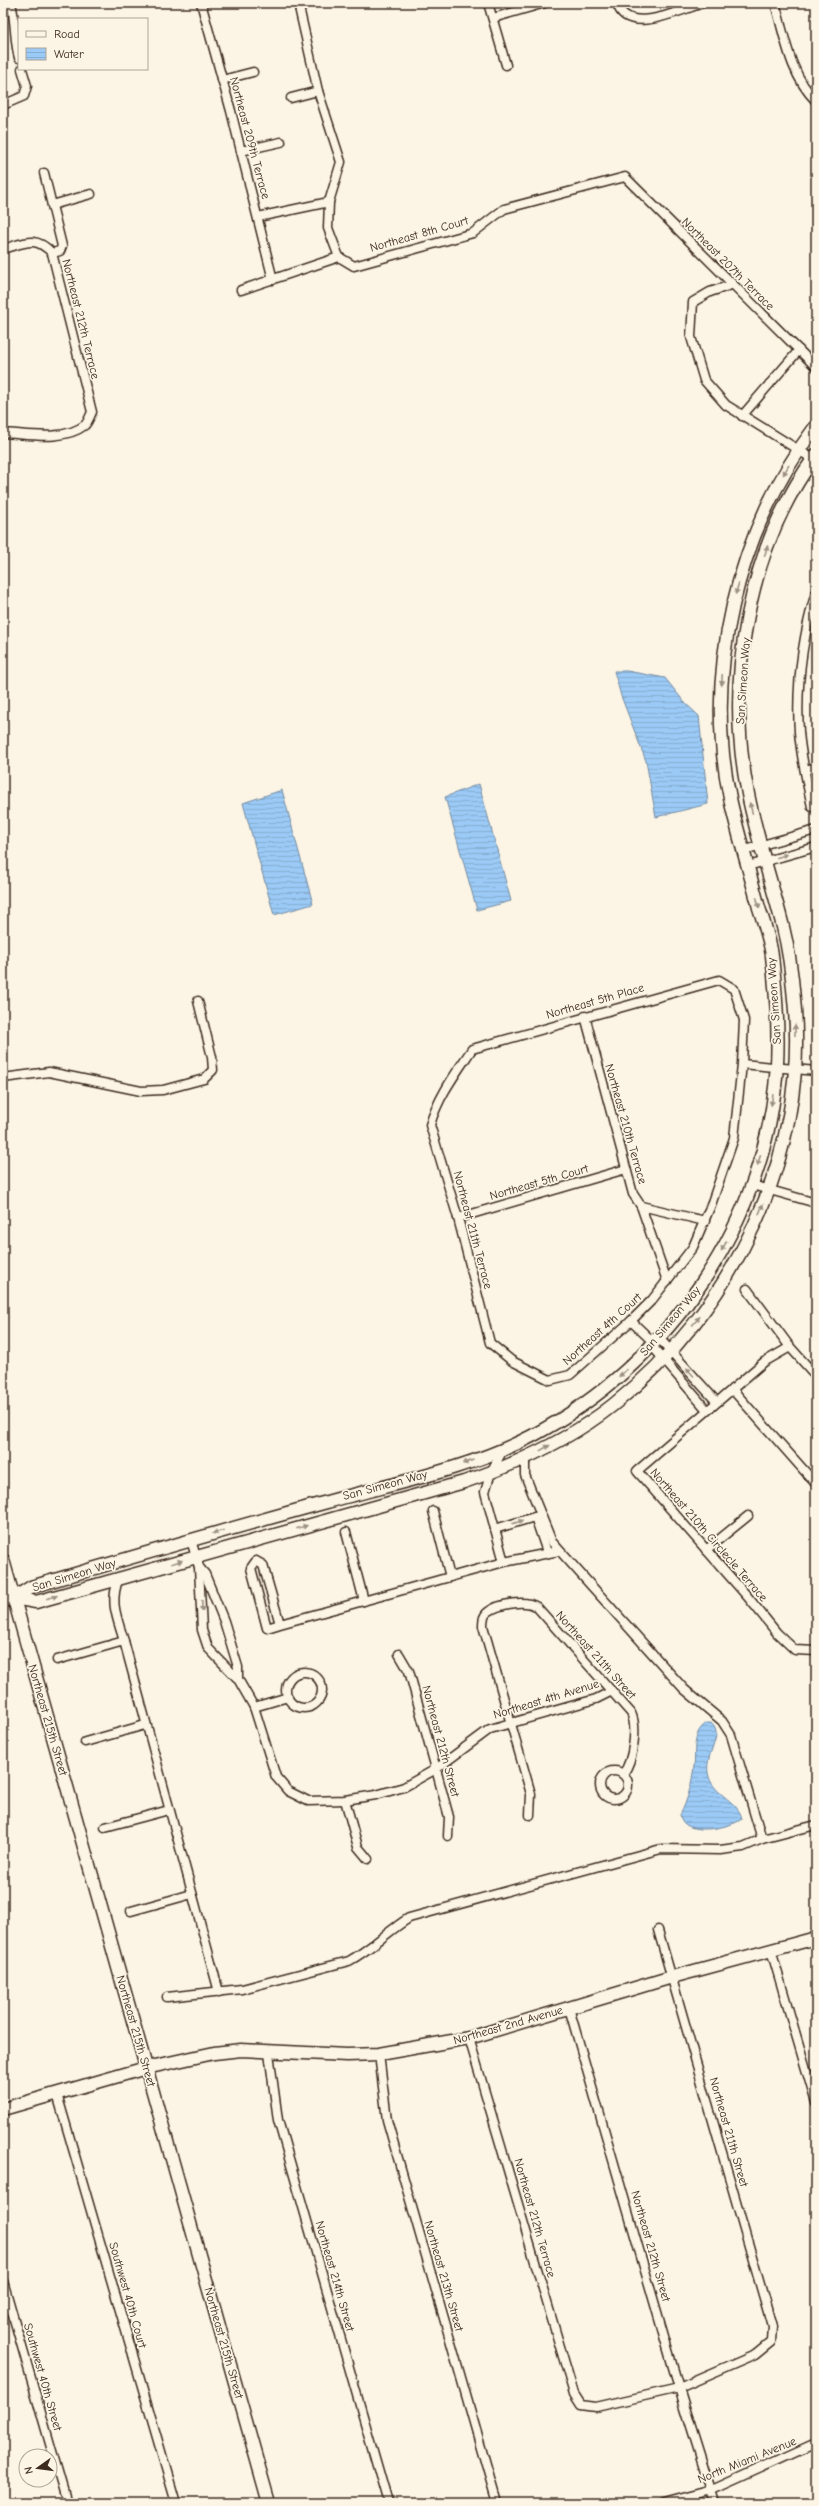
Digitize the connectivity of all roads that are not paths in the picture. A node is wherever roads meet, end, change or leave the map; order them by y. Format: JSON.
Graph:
{"nodes":[{"id":1,"x":11,"y":3,"type":"edge"},
{"id":2,"x":201,"y":3,"type":"edge"},
{"id":3,"x":298,"y":3,"type":"edge"},
{"id":4,"x":488,"y":3,"type":"edge"},
{"id":5,"x":545,"y":3,"type":"edge"},
{"id":6,"x":617,"y":3,"type":"edge"},
{"id":7,"x":703,"y":3,"type":"edge"},
{"id":8,"x":775,"y":3,"type":"edge"},
{"id":9,"x":493,"y":18,"type":"junction"},
{"id":10,"x":18,"y":55,"type":"edge"},
{"id":11,"x":506,"y":65,"type":"dead end"},
{"id":12,"x":22,"y":70,"type":"edge"},
{"id":13,"x":252,"y":72,"type":"dead end"},
{"id":14,"x":222,"y":80,"type":"junction"},
{"id":15,"x":318,"y":91,"type":"junction"},
{"id":16,"x":291,"y":98,"type":"dead end"},
{"id":17,"x":816,"y":101,"type":"edge"},
{"id":18,"x":3,"y":105,"type":"edge"},
{"id":19,"x":281,"y":142,"type":"dead end"},
{"id":20,"x":241,"y":152,"type":"junction"},
{"id":21,"x":44,"y":173,"type":"dead end"},
{"id":22,"x":625,"y":177,"type":"joint"},
{"id":23,"x":91,"y":194,"type":"dead end"},
{"id":24,"x":329,"y":202,"type":"junction"},
{"id":25,"x":52,"y":205,"type":"junction"},
{"id":26,"x":258,"y":217,"type":"junction"},
{"id":27,"x":3,"y":249,"type":"edge"},
{"id":28,"x":52,"y":253,"type":"junction"},
{"id":29,"x":339,"y":257,"type":"junction"},
{"id":30,"x":273,"y":280,"type":"junction"},
{"id":31,"x":731,"y":285,"type":"junction"},
{"id":32,"x":241,"y":290,"type":"dead end"},
{"id":33,"x":799,"y":350,"type":"junction"},
{"id":34,"x":816,"y":367,"type":"edge"},
{"id":35,"x":742,"y":416,"type":"junction"},
{"id":36,"x":816,"y":426,"type":"edge"},
{"id":37,"x":3,"y":433,"type":"edge"},
{"id":38,"x":798,"y":450,"type":"junction"},
{"id":39,"x":814,"y":457,"type":"edge"},
{"id":40,"x":816,"y":592,"type":"edge"},
{"id":41,"x":816,"y":767,"type":"edge"},
{"id":42,"x":805,"y":770,"type":"junction"},
{"id":43,"x":812,"y":807,"type":"dead end"},
{"id":44,"x":816,"y":830,"type":"edge"},
{"id":45,"x":761,"y":846,"type":"junction"},
{"id":46,"x":816,"y":847,"type":"edge"},
{"id":47,"x":744,"y":850,"type":"junction"},
{"id":48,"x":765,"y":861,"type":"junction"},
{"id":49,"x":748,"y":866,"type":"junction"},
{"id":50,"x":198,"y":1001,"type":"dead end"},
{"id":51,"x":585,"y":1016,"type":"junction"},
{"id":52,"x":742,"y":1064,"type":"junction"},
{"id":53,"x":777,"y":1067,"type":"junction"},
{"id":54,"x":795,"y":1069,"type":"junction"},
{"id":55,"x":816,"y":1071,"type":"edge"},
{"id":56,"x":3,"y":1078,"type":"edge"},
{"id":57,"x":430,"y":1125,"type":"joint"},
{"id":58,"x":626,"y":1169,"type":"junction"},
{"id":59,"x":752,"y":1185,"type":"junction"},
{"id":60,"x":769,"y":1190,"type":"junction"},
{"id":61,"x":816,"y":1203,"type":"edge"},
{"id":62,"x":641,"y":1206,"type":"junction"},
{"id":63,"x":458,"y":1218,"type":"junction"},
{"id":64,"x":705,"y":1221,"type":"junction"},
{"id":65,"x":666,"y":1281,"type":"junction"},
{"id":66,"x":747,"y":1289,"type":"dead end"},
{"id":67,"x":631,"y":1321,"type":"junction"},
{"id":68,"x":653,"y":1341,"type":"junction"},
{"id":69,"x":490,"y":1342,"type":"joint"},
{"id":70,"x":790,"y":1347,"type":"junction"},
{"id":71,"x":667,"y":1355,"type":"junction"},
{"id":72,"x":816,"y":1376,"type":"edge"},
{"id":73,"x":732,"y":1389,"type":"junction"},
{"id":74,"x":716,"y":1401,"type":"junction"},
{"id":75,"x":706,"y":1409,"type":"junction"},
{"id":76,"x":501,"y":1453,"type":"junction"},
{"id":77,"x":525,"y":1458,"type":"junction"},
{"id":78,"x":512,"y":1464,"type":"junction"},
{"id":79,"x":491,"y":1472,"type":"junction"},
{"id":80,"x":525,"y":1475,"type":"junction"},
{"id":81,"x":470,"y":1479,"type":"junction"},
{"id":82,"x":816,"y":1484,"type":"edge"},
{"id":83,"x":485,"y":1492,"type":"junction"},
{"id":84,"x":433,"y":1511,"type":"dead end"},
{"id":85,"x":538,"y":1516,"type":"junction"},
{"id":86,"x":748,"y":1516,"type":"dead end"},
{"id":87,"x":495,"y":1529,"type":"junction"},
{"id":88,"x":346,"y":1532,"type":"dead end"},
{"id":89,"x":191,"y":1540,"type":"junction"},
{"id":90,"x":706,"y":1550,"type":"junction"},
{"id":91,"x":559,"y":1551,"type":"junction"},
{"id":92,"x":547,"y":1552,"type":"junction"},
{"id":93,"x":3,"y":1560,"type":"edge"},
{"id":94,"x":197,"y":1562,"type":"junction"},
{"id":95,"x":504,"y":1562,"type":"junction"},
{"id":96,"x":450,"y":1577,"type":"junction"},
{"id":97,"x":119,"y":1578,"type":"junction"},
{"id":98,"x":8,"y":1600,"type":"edge"},
{"id":99,"x":364,"y":1601,"type":"junction"},
{"id":100,"x":280,"y":1624,"type":"junction"},
{"id":101,"x":124,"y":1641,"type":"junction"},
{"id":102,"x":816,"y":1651,"type":"edge"},
{"id":103,"x":398,"y":1654,"type":"dead end"},
{"id":104,"x":58,"y":1660,"type":"dead end"},
{"id":105,"x":238,"y":1678,"type":"junction"},
{"id":106,"x":612,"y":1691,"type":"junction"},
{"id":107,"x":288,"y":1697,"type":"junction"},
{"id":108,"x":254,"y":1708,"type":"junction"},
{"id":109,"x":510,"y":1723,"type":"junction"},
{"id":110,"x":145,"y":1725,"type":"junction"},
{"id":111,"x":85,"y":1742,"type":"dead end"},
{"id":112,"x":436,"y":1769,"type":"junction"},
{"id":113,"x":623,"y":1774,"type":"dead end"},
{"id":114,"x":345,"y":1800,"type":"junction"},
{"id":115,"x":169,"y":1810,"type":"junction"},
{"id":116,"x":530,"y":1815,"type":"dead end"},
{"id":117,"x":816,"y":1825,"type":"edge"},
{"id":118,"x":106,"y":1827,"type":"dead end"},
{"id":119,"x":448,"y":1836,"type":"dead end"},
{"id":120,"x":762,"y":1839,"type":"junction"},
{"id":121,"x":368,"y":1860,"type":"dead end"},
{"id":122,"x":192,"y":1894,"type":"junction"},
{"id":123,"x":131,"y":1911,"type":"dead end"},
{"id":124,"x":658,"y":1930,"type":"dead end"},
{"id":125,"x":816,"y":1938,"type":"edge"},
{"id":126,"x":771,"y":1950,"type":"junction"},
{"id":127,"x":672,"y":1977,"type":"junction"},
{"id":128,"x":219,"y":1992,"type":"junction"},
{"id":129,"x":167,"y":1998,"type":"dead end"},
{"id":130,"x":570,"y":2008,"type":"junction"},
{"id":131,"x":469,"y":2038,"type":"junction"},
{"id":132,"x":269,"y":2053,"type":"junction"},
{"id":133,"x":379,"y":2054,"type":"junction"},
{"id":134,"x":146,"y":2068,"type":"junction"},
{"id":135,"x":57,"y":2094,"type":"junction"},
{"id":136,"x":816,"y":2103,"type":"edge"},
{"id":137,"x":3,"y":2109,"type":"edge"},
{"id":138,"x":3,"y":2281,"type":"edge"},
{"id":139,"x":679,"y":2388,"type":"junction"},
{"id":140,"x":816,"y":2444,"type":"edge"},
{"id":141,"x":712,"y":2490,"type":"junction"},
{"id":142,"x":67,"y":2503,"type":"edge"},
{"id":143,"x":176,"y":2503,"type":"edge"},
{"id":144,"x":269,"y":2503,"type":"edge"},
{"id":145,"x":388,"y":2503,"type":"edge"},
{"id":146,"x":497,"y":2503,"type":"edge"},
{"id":147,"x":663,"y":2503,"type":"edge"},
{"id":148,"x":715,"y":2503,"type":"edge"}],
"edges":[{"from":1,"to":10,"type":"street"},
{"from":2,"to":14,"type":"street","name":"Northeast 209th Terrace"},
{"from":3,"to":15,"type":"street"},
{"from":4,"to":9,"type":"street"},
{"from":5,"to":9,"type":"street"},
{"from":6,"to":7,"type":"street"},
{"from":8,"to":17,"type":"street"},
{"from":9,"to":11,"type":"street"},
{"from":12,"to":18,"type":"street"},
{"from":13,"to":14,"type":"street"},
{"from":14,"to":20,"type":"street","name":"Northeast 209th Terrace"},
{"from":15,"to":16,"type":"street"},
{"from":15,"to":24,"type":"street"},
{"from":19,"to":20,"type":"street"},
{"from":20,"to":26,"type":"street","name":"Northeast 209th Terrace"},
{"from":21,"to":25,"type":"street"},
{"from":22,"to":29,"type":"street","name":"Northeast 8th Court"},
{"from":22,"to":31,"type":"street","name":"Northeast 207th Terrace"},
{"from":23,"to":25,"type":"street"},
{"from":24,"to":26,"type":"street"},
{"from":24,"to":29,"type":"street"},
{"from":25,"to":28,"type":"street"},
{"from":26,"to":30,"type":"street","name":"Northeast 209th Terrace"},
{"from":27,"to":28,"type":"street","name":"Northeast 212th Terrace"},
{"from":28,"to":37,"type":"street","name":"Northeast 212th Terrace"},
{"from":29,"to":30,"type":"street"},
{"from":30,"to":32,"type":"street"},
{"from":31,"to":33,"type":"street","name":"Northeast 207th Terrace"},
{"from":31,"to":35,"type":"street"},
{"from":33,"to":34,"type":"street","name":"Northeast 207th Terrace"},
{"from":33,"to":35,"type":"street"},
{"from":35,"to":38,"type":"street"},
{"from":36,"to":38,"type":"street","name":"San Simeon Way"},
{"from":38,"to":39,"type":"street"},
{"from":38,"to":47,"type":"street","name":"San Simeon Way","one_way":true},
{"from":45,"to":39,"type":"street","name":"San Simeon Way","one_way":true},
{"from":40,"to":42,"type":"street"},
{"from":41,"to":42,"type":"street"},
{"from":42,"to":43,"type":"street"},
{"from":44,"to":45,"type":"street"},
{"from":45,"to":47,"type":"street"},
{"from":45,"to":48,"type":"street","name":"San Simeon Way"},
{"from":48,"to":46,"type":"street","one_way":true},
{"from":47,"to":49,"type":"street","name":"San Simeon Way"},
{"from":48,"to":49,"type":"street"},
{"from":54,"to":48,"type":"street","name":"San Simeon Way","one_way":true},
{"from":49,"to":53,"type":"street","name":"San Simeon Way","one_way":true},
{"from":50,"to":56,"type":"street"},
{"from":51,"to":52,"type":"street","name":"Northeast 5th Place"},
{"from":51,"to":57,"type":"street","name":"Northeast 5th Place"},
{"from":51,"to":58,"type":"street","name":"Northeast 210th Terrace"},
{"from":52,"to":53,"type":"street"},
{"from":52,"to":64,"type":"street","name":"Northeast 4th Court"},
{"from":53,"to":54,"type":"street"},
{"from":53,"to":59,"type":"street","name":"San Simeon Way","one_way":true},
{"from":54,"to":55,"type":"street"},
{"from":54,"to":60,"type":"street","name":"San Simeon Way"},
{"from":57,"to":63,"type":"street","name":"Northeast 211th Terrace"},
{"from":58,"to":62,"type":"street","name":"Northeast 210th Terrace"},
{"from":58,"to":63,"type":"street","name":"Northeast 5th Court"},
{"from":59,"to":60,"type":"street"},
{"from":59,"to":68,"type":"street","name":"San Simeon Way","one_way":true},
{"from":60,"to":61,"type":"street"},
{"from":71,"to":60,"type":"street","name":"San Simeon Way","one_way":true},
{"from":62,"to":64,"type":"street"},
{"from":62,"to":65,"type":"street","name":"Northeast 210th Terrace"},
{"from":63,"to":69,"type":"street","name":"Northeast 211th Terrace"},
{"from":64,"to":65,"type":"street","name":"Northeast 4th Court"},
{"from":65,"to":67,"type":"street","name":"Northeast 4th Court"},
{"from":66,"to":70,"type":"street"},
{"from":67,"to":68,"type":"street"},
{"from":67,"to":69,"type":"street","name":"Northeast 4th Court"},
{"from":68,"to":71,"type":"street"},
{"from":68,"to":71,"type":"street"},
{"from":68,"to":76,"type":"street","name":"San Simeon Way","one_way":true},
{"from":70,"to":72,"type":"street"},
{"from":70,"to":73,"type":"street","name":"Northeast 210th Circlecle Terrace"},
{"from":74,"to":71,"type":"street","one_way":true},
{"from":71,"to":75,"type":"street"},
{"from":77,"to":71,"type":"street","name":"San Simeon Way","one_way":true},
{"from":73,"to":74,"type":"street","name":"Northeast 210th Circlecle Terrace"},
{"from":73,"to":82,"type":"street"},
{"from":74,"to":75,"type":"street","name":"Northeast 210th Circlecle Terrace"},
{"from":75,"to":90,"type":"street","name":"Northeast 210th Circlecle Terrace"},
{"from":76,"to":78,"type":"street"},
{"from":76,"to":79,"type":"street"},
{"from":76,"to":89,"type":"street","name":"San Simeon Way","one_way":true},
{"from":77,"to":78,"type":"street","name":"San Simeon Way"},
{"from":77,"to":80,"type":"street"},
{"from":78,"to":79,"type":"street","name":"San Simeon Way"},
{"from":78,"to":80,"type":"street"},
{"from":79,"to":81,"type":"street","name":"San Simeon Way"},
{"from":79,"to":83,"type":"street"},
{"from":80,"to":85,"type":"street"},
{"from":81,"to":83,"type":"street"},
{"from":94,"to":81,"type":"street","name":"San Simeon Way","one_way":true},
{"from":83,"to":87,"type":"street"},
{"from":84,"to":96,"type":"street"},
{"from":87,"to":85,"type":"street","one_way":true},
{"from":85,"to":91,"type":"street"},
{"from":85,"to":92,"type":"street"},
{"from":86,"to":90,"type":"street"},
{"from":87,"to":95,"type":"street"},
{"from":88,"to":99,"type":"street"},
{"from":89,"to":94,"type":"street"},
{"from":89,"to":98,"type":"street","name":"San Simeon Way"},
{"from":90,"to":102,"type":"street","name":"Northeast 210th Circlecle Terrace"},
{"from":91,"to":92,"type":"street"},
{"from":91,"to":120,"type":"street"},
{"from":92,"to":95,"type":"street"},
{"from":93,"to":98,"type":"street","name":"Northeast 215th Street"},
{"from":97,"to":94,"type":"street","name":"San Simeon Way","one_way":true},
{"from":94,"to":105,"type":"street"},
{"from":94,"to":105,"type":"street","one_way":true},
{"from":95,"to":96,"type":"street"},
{"from":96,"to":99,"type":"street"},
{"from":98,"to":97,"type":"street","name":"San Simeon Way","one_way":true},
{"from":97,"to":101,"type":"street"},
{"from":98,"to":134,"type":"street","name":"Northeast 215th Street"},
{"from":99,"to":100,"type":"street"},
{"from":100,"to":100,"type":"street"},
{"from":101,"to":104,"type":"street"},
{"from":101,"to":110,"type":"street"},
{"from":103,"to":112,"type":"street","name":"Northeast 212th Street"},
{"from":105,"to":108,"type":"street"},
{"from":106,"to":109,"type":"street","name":"Northeast 4th Avenue"},
{"from":106,"to":109,"type":"street","name":"Northeast 211th Street"},
{"from":106,"to":113,"type":"street","name":"Northeast 211th Street"},
{"from":107,"to":107,"type":"street"},
{"from":107,"to":108,"type":"street"},
{"from":108,"to":114,"type":"street","name":"Northeast 4th Avenue"},
{"from":109,"to":112,"type":"street","name":"Northeast 4th Avenue"},
{"from":109,"to":116,"type":"street"},
{"from":110,"to":111,"type":"street"},
{"from":110,"to":115,"type":"street"},
{"from":112,"to":114,"type":"street","name":"Northeast 4th Avenue"},
{"from":112,"to":119,"type":"street","name":"Northeast 212th Street"},
{"from":114,"to":121,"type":"street"},
{"from":115,"to":118,"type":"street"},
{"from":115,"to":122,"type":"street"},
{"from":117,"to":120,"type":"street"},
{"from":120,"to":128,"type":"street"},
{"from":122,"to":123,"type":"street"},
{"from":122,"to":128,"type":"street"},
{"from":124,"to":127,"type":"street","name":"Northeast 211th Street"},
{"from":125,"to":126,"type":"street","name":"Northeast 2nd Avenue"},
{"from":126,"to":127,"type":"street","name":"Northeast 2nd Avenue"},
{"from":126,"to":136,"type":"street"},
{"from":127,"to":130,"type":"street","name":"Northeast 2nd Avenue"},
{"from":127,"to":139,"type":"street","name":"Northeast 211th Street"},
{"from":128,"to":129,"type":"street"},
{"from":130,"to":131,"type":"street","name":"Northeast 2nd Avenue"},
{"from":130,"to":139,"type":"street","name":"Northeast 212th Street"},
{"from":131,"to":133,"type":"street","name":"Northeast 2nd Avenue"},
{"from":131,"to":139,"type":"street","name":"Northeast 212th Terrace"},
{"from":132,"to":133,"type":"street","name":"Northeast 2nd Avenue"},
{"from":132,"to":134,"type":"street","name":"Northeast 2nd Avenue"},
{"from":132,"to":145,"type":"street","name":"Northeast 214th Street"},
{"from":133,"to":146,"type":"street","name":"Northeast 213th Street"},
{"from":134,"to":135,"type":"street","name":"Northeast 2nd Avenue"},
{"from":134,"to":144,"type":"street","name":"Northeast 215th Street"},
{"from":135,"to":137,"type":"street","name":"Northeast 2nd Avenue"},
{"from":135,"to":143,"type":"street","name":"Southwest 40th Court"},
{"from":138,"to":142,"type":"street","name":"Southwest 40th Street"},
{"from":139,"to":141,"type":"street","name":"Northeast 212th Street"},
{"from":140,"to":141,"type":"street","name":"North Miami Avenue"},
{"from":141,"to":147,"type":"street","name":"North Miami Avenue"},
{"from":141,"to":148,"type":"street","name":"Northeast 212th Street"}]}
